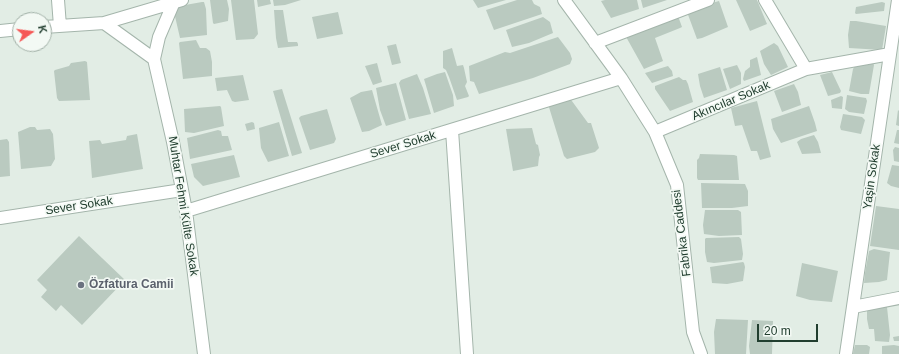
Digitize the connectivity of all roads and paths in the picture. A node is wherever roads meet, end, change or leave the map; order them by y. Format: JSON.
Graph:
{"nodes":[{"id":1,"x":58,"y":0,"type":"edge"},
{"id":2,"x":564,"y":0,"type":"edge"},
{"id":3,"x":708,"y":0,"type":"edge"},
{"id":4,"x":765,"y":0,"type":"edge"},
{"id":5,"x":898,"y":0,"type":"edge"},
{"id":6,"x":178,"y":1,"type":"edge"},
{"id":7,"x":104,"y":23,"type":"junction"},
{"id":8,"x":52,"y":26,"type":"edge"},
{"id":9,"x":60,"y":26,"type":"junction"},
{"id":10,"x":12,"y":30,"type":"edge"},
{"id":11,"x":0,"y":31,"type":"edge"},
{"id":12,"x":595,"y":43,"type":"junction"},
{"id":13,"x":890,"y":54,"type":"junction"},
{"id":14,"x":154,"y":59,"type":"junction"},
{"id":15,"x":806,"y":69,"type":"junction"},
{"id":16,"x":621,"y":78,"type":"junction"},
{"id":17,"x":452,"y":130,"type":"junction"},
{"id":18,"x":656,"y":132,"type":"junction"},
{"id":19,"x":182,"y":190,"type":"junction"},
{"id":20,"x":186,"y":211,"type":"junction"},
{"id":21,"x":0,"y":218,"type":"edge"},
{"id":22,"x":899,"y":298,"type":"edge"},
{"id":23,"x":853,"y":307,"type":"junction"},
{"id":24,"x":204,"y":354,"type":"edge"},
{"id":25,"x":467,"y":354,"type":"edge"},
{"id":26,"x":701,"y":354,"type":"edge"},
{"id":27,"x":846,"y":354,"type":"edge"}],
"edges":[{"from":1,"to":9,"type":"street"},
{"from":2,"to":12,"type":"street","name":"Fabrika Caddesi"},
{"from":3,"to":12,"type":"street"},
{"from":4,"to":15,"type":"street"},
{"from":5,"to":13,"type":"street","name":"Yaşin Sokak"},
{"from":6,"to":7,"type":"street"},
{"from":6,"to":14,"type":"street","name":"Muhtar Fehmi Külte Sokak"},
{"from":7,"to":9,"type":"street"},
{"from":7,"to":14,"type":"street"},
{"from":8,"to":9,"type":"street"},
{"from":10,"to":11,"type":"street"},
{"from":12,"to":16,"type":"street","name":"Fabrika Caddesi"},
{"from":13,"to":15,"type":"street","name":"Akıncılar Sokak"},
{"from":13,"to":23,"type":"street","name":"Yaşin Sokak"},
{"from":14,"to":19,"type":"street","name":"Muhtar Fehmi Külte Sokak"},
{"from":15,"to":18,"type":"street","name":"Akıncılar Sokak"},
{"from":16,"to":17,"type":"street","name":"Sever Sokak"},
{"from":16,"to":18,"type":"street","name":"Fabrika Caddesi"},
{"from":17,"to":20,"type":"street","name":"Sever Sokak"},
{"from":17,"to":25,"type":"street"},
{"from":18,"to":26,"type":"street","name":"Fabrika Caddesi"},
{"from":19,"to":20,"type":"street","name":"Muhtar Fehmi Külte Sokak"},
{"from":19,"to":21,"type":"street","name":"Sever Sokak"},
{"from":20,"to":24,"type":"street","name":"Muhtar Fehmi Külte Sokak"},
{"from":22,"to":23,"type":"street"},
{"from":23,"to":27,"type":"street","name":"Yaşin Sokak"}]}
